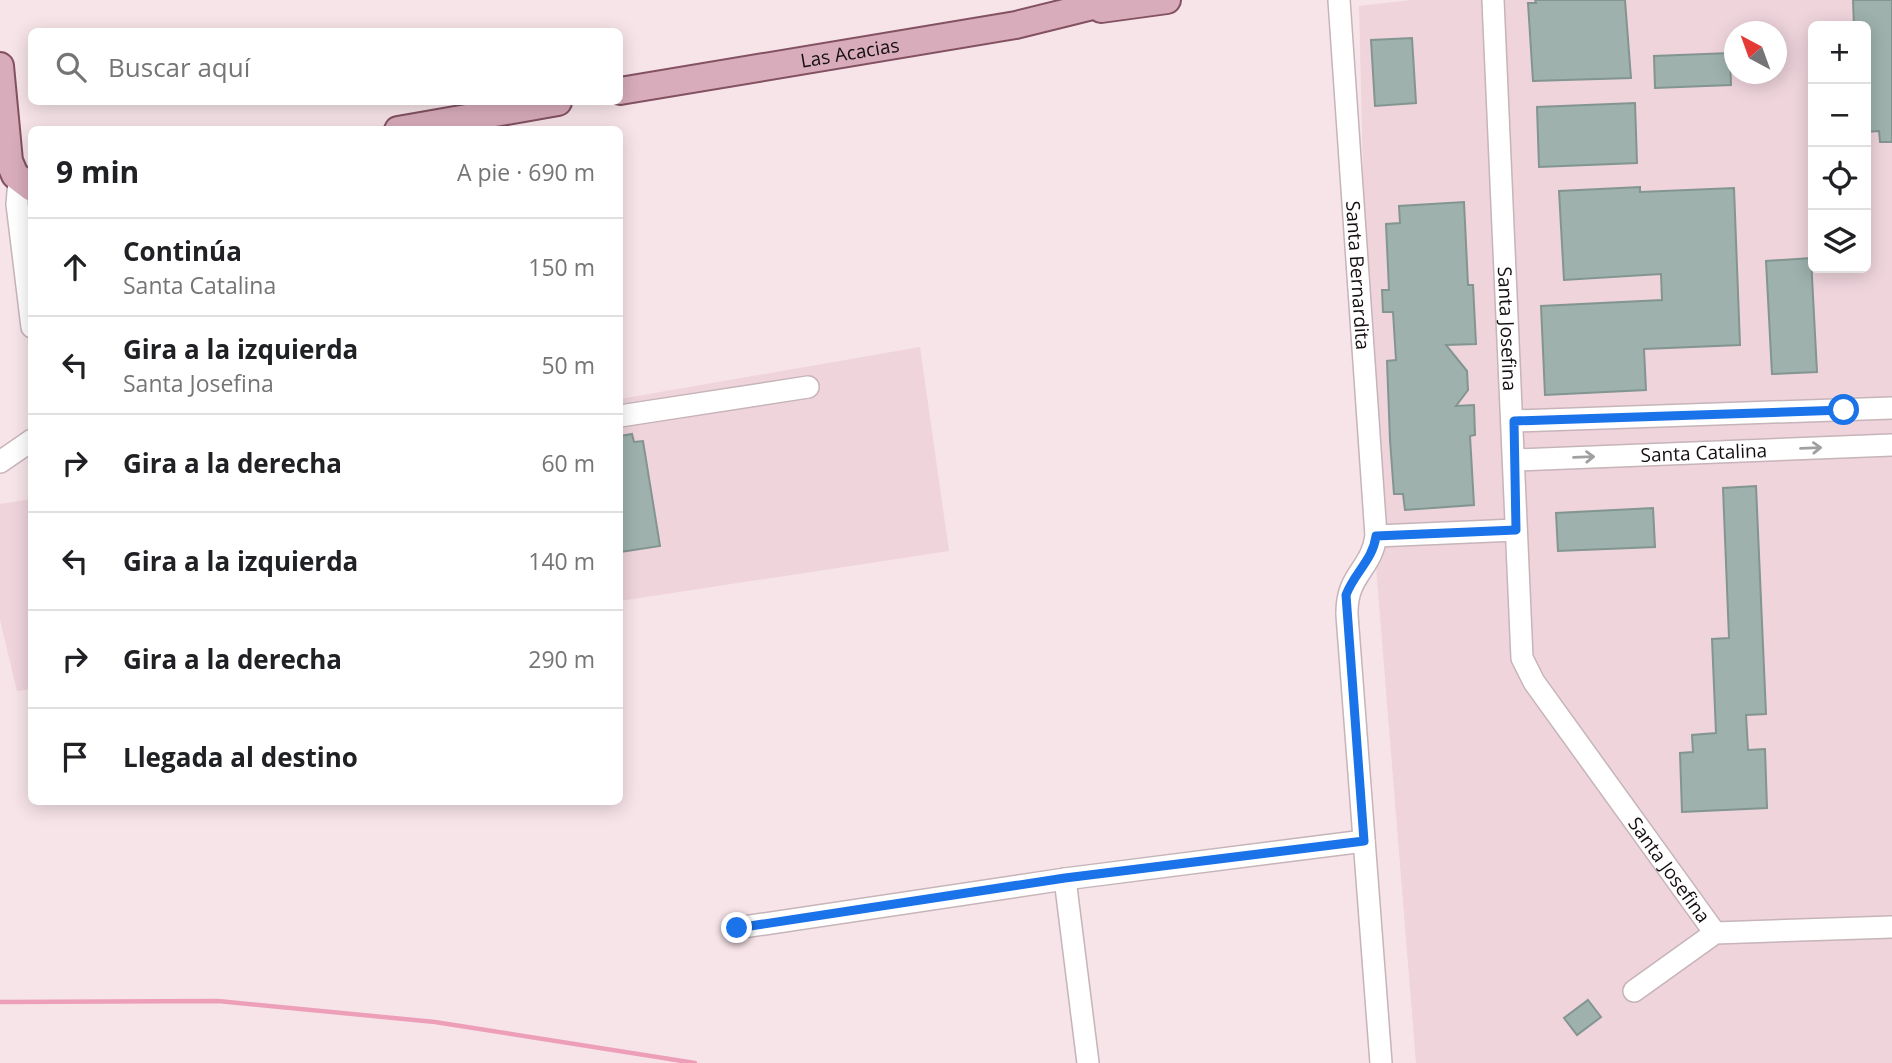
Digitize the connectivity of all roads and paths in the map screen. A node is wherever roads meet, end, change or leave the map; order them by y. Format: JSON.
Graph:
{"nodes":[{"id":1,"x":1117,"y":0,"type":"edge"},
{"id":2,"x":1167,"y":0,"type":"edge"},
{"id":3,"x":1339,"y":0,"type":"edge"},
{"id":4,"x":1493,"y":0,"type":"edge"},
{"id":5,"x":1078,"y":11,"type":"junction"},
{"id":6,"x":0,"y":65,"type":"edge"},
{"id":7,"x":623,"y":90,"type":"edge"},
{"id":8,"x":541,"y":105,"type":"edge"},
{"id":9,"x":421,"y":126,"type":"edge"},
{"id":10,"x":25,"y":184,"type":"edge"},
{"id":11,"x":28,"y":294,"type":"edge"},
{"id":12,"x":808,"y":387,"type":"dead end"},
{"id":13,"x":1892,"y":408,"type":"edge"},
{"id":14,"x":623,"y":416,"type":"edge"},
{"id":15,"x":1514,"y":421,"type":"junction"},
{"id":16,"x":28,"y":443,"type":"edge"},
{"id":17,"x":1892,"y":445,"type":"edge"},
{"id":18,"x":1516,"y":460,"type":"junction"},
{"id":19,"x":0,"y":462,"type":"edge"},
{"id":20,"x":1516,"y":530,"type":"junction"},
{"id":21,"x":1375,"y":543,"type":"junction"},
{"id":22,"x":1364,"y":841,"type":"junction"},
{"id":23,"x":1065,"y":878,"type":"junction"},
{"id":24,"x":1892,"y":927,"type":"edge"},
{"id":25,"x":737,"y":928,"type":"dead end"},
{"id":26,"x":1715,"y":933,"type":"junction"},
{"id":27,"x":1634,"y":991,"type":"dead end"},
{"id":28,"x":1088,"y":1063,"type":"edge"},
{"id":29,"x":1381,"y":1063,"type":"edge"}],
"edges":[{"from":1,"to":5,"type":"main road","name":"Las Acacias"},
{"from":2,"to":5,"type":"main road","name":"Las Acacias"},
{"from":3,"to":21,"type":"street","name":"Santa Bernardita"},
{"from":4,"to":15,"type":"street","name":"Santa Josefina"},
{"from":5,"to":7,"type":"main road","name":"Las Acacias"},
{"from":6,"to":10,"type":"main road"},
{"from":8,"to":9,"type":"main road"},
{"from":10,"to":11,"type":"street"},
{"from":12,"to":14,"type":"street"},
{"from":13,"to":15,"type":"street","name":"Santa Catalina"},
{"from":15,"to":18,"type":"street","name":"Santa Josefina"},
{"from":16,"to":19,"type":"street"},
{"from":18,"to":17,"type":"street","name":"Santa Catalina","one_way":true},
{"from":18,"to":20,"type":"street","name":"Santa Josefina"},
{"from":20,"to":21,"type":"street"},
{"from":20,"to":26,"type":"street","name":"Santa Josefina"},
{"from":21,"to":22,"type":"street"},
{"from":22,"to":23,"type":"street"},
{"from":22,"to":29,"type":"street"},
{"from":23,"to":25,"type":"street"},
{"from":23,"to":28,"type":"street"},
{"from":24,"to":26,"type":"street"},
{"from":26,"to":27,"type":"street"}]}
